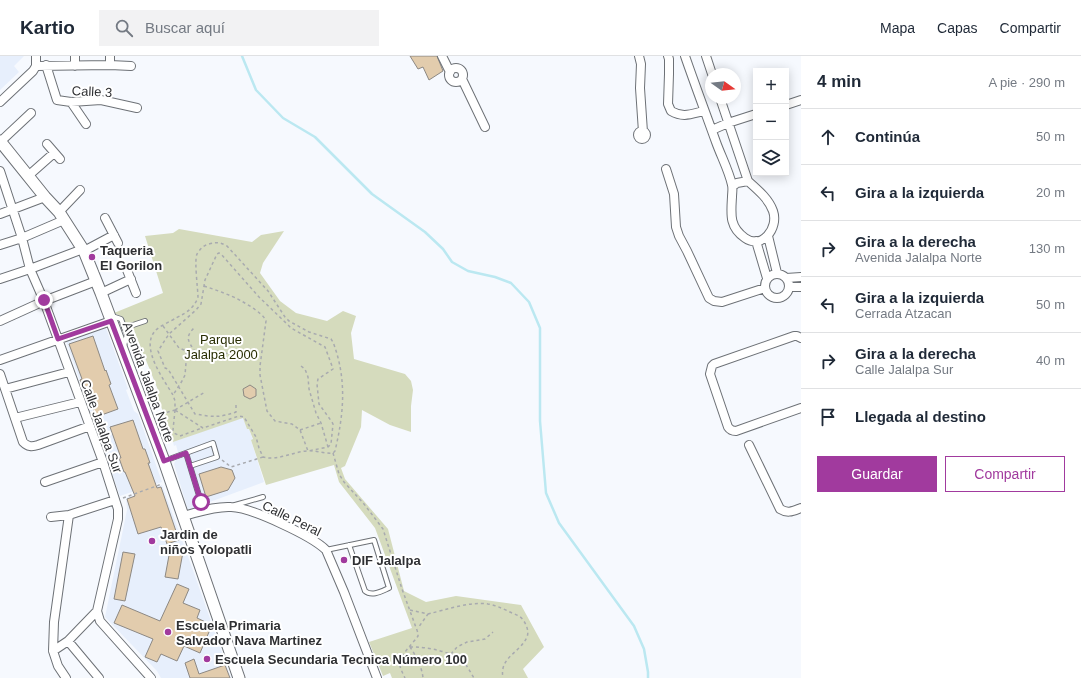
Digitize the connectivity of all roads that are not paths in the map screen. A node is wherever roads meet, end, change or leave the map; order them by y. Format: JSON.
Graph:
{"nodes":[{"id":1,"x":36,"y":56,"type":"edge"},
{"id":2,"x":75,"y":56,"type":"edge"},
{"id":3,"x":110,"y":56,"type":"edge"},
{"id":4,"x":442,"y":56,"type":"edge"},
{"id":5,"x":640,"y":56,"type":"edge"},
{"id":6,"x":668,"y":56,"type":"edge"},
{"id":7,"x":685,"y":56,"type":"edge"},
{"id":8,"x":706,"y":56,"type":"edge"},
{"id":9,"x":46,"y":65,"type":"junction"},
{"id":10,"x":110,"y":65,"type":"junction"},
{"id":11,"x":36,"y":66,"type":"junction"},
{"id":12,"x":75,"y":66,"type":"junction"},
{"id":13,"x":131,"y":66,"type":"dead end"},
{"id":14,"x":710,"y":68,"type":"edge"},
{"id":15,"x":801,"y":100,"type":"edge"},
{"id":16,"x":0,"y":102,"type":"edge"},
{"id":17,"x":71,"y":102,"type":"junction"},
{"id":18,"x":722,"y":104,"type":"edge"},
{"id":19,"x":789,"y":104,"type":"edge"},
{"id":20,"x":137,"y":108,"type":"dead end"},
{"id":21,"x":704,"y":111,"type":"junction"},
{"id":22,"x":31,"y":113,"type":"dead end"},
{"id":23,"x":753,"y":115,"type":"edge"},
{"id":24,"x":728,"y":123,"type":"junction"},
{"id":25,"x":86,"y":124,"type":"dead end"},
{"id":26,"x":485,"y":127,"type":"dead end"},
{"id":27,"x":712,"y":130,"type":"junction"},
{"id":28,"x":643,"y":132,"type":"dead end"},
{"id":29,"x":0,"y":142,"type":"edge"},
{"id":30,"x":47,"y":144,"type":"dead end"},
{"id":31,"x":666,"y":169,"type":"dead end"},
{"id":32,"x":1,"y":176,"type":"edge"},
{"id":33,"x":28,"y":176,"type":"junction"},
{"id":34,"x":748,"y":181,"type":"junction"},
{"id":35,"x":733,"y":186,"type":"junction"},
{"id":36,"x":80,"y":190,"type":"dead end"},
{"id":37,"x":46,"y":198,"type":"junction"},
{"id":38,"x":13,"y":209,"type":"junction"},
{"id":39,"x":0,"y":214,"type":"edge"},
{"id":40,"x":62,"y":216,"type":"junction"},
{"id":41,"x":105,"y":218,"type":"dead end"},
{"id":42,"x":768,"y":236,"type":"junction"},
{"id":43,"x":22,"y":238,"type":"junction"},
{"id":44,"x":756,"y":241,"type":"junction"},
{"id":45,"x":0,"y":245,"type":"edge"},
{"id":46,"x":83,"y":250,"type":"junction"},
{"id":47,"x":30,"y":269,"type":"junction"},
{"id":48,"x":127,"y":270,"type":"dead end"},
{"id":49,"x":777,"y":273,"type":"junction"},
{"id":50,"x":801,"y":277,"type":"edge"},
{"id":51,"x":767,"y":278,"type":"junction"},
{"id":52,"x":786,"y":278,"type":"junction"},
{"id":53,"x":0,"y":279,"type":"edge"},
{"id":54,"x":131,"y":279,"type":"junction"},
{"id":55,"x":96,"y":281,"type":"junction"},
{"id":56,"x":789,"y":287,"type":"junction"},
{"id":57,"x":801,"y":287,"type":"edge"},
{"id":58,"x":765,"y":288,"type":"junction"},
{"id":59,"x":101,"y":293,"type":"junction"},
{"id":60,"x":136,"y":293,"type":"dead end"},
{"id":61,"x":44,"y":300,"type":"junction"},
{"id":62,"x":110,"y":318,"type":"junction"},
{"id":63,"x":0,"y":321,"type":"edge"},
{"id":64,"x":144,"y":321,"type":"dead end"},
{"id":65,"x":124,"y":328,"type":"junction"},
{"id":66,"x":801,"y":338,"type":"edge"},
{"id":67,"x":58,"y":339,"type":"junction"},
{"id":68,"x":122,"y":350,"type":"junction"},
{"id":69,"x":0,"y":360,"type":"edge"},
{"id":70,"x":69,"y":372,"type":"junction"},
{"id":71,"x":0,"y":374,"type":"edge"},
{"id":72,"x":5,"y":389,"type":"junction"},
{"id":73,"x":80,"y":402,"type":"junction"},
{"id":74,"x":801,"y":408,"type":"edge"},
{"id":75,"x":15,"y":418,"type":"junction"},
{"id":76,"x":90,"y":426,"type":"junction"},
{"id":77,"x":750,"y":444,"type":"dead end"},
{"id":78,"x":186,"y":453,"type":"junction"},
{"id":79,"x":164,"y":461,"type":"junction"},
{"id":80,"x":103,"y":462,"type":"junction"},
{"id":81,"x":190,"y":466,"type":"junction"},
{"id":82,"x":45,"y":482,"type":"dead end"},
{"id":83,"x":263,"y":497,"type":"dead end"},
{"id":84,"x":117,"y":500,"type":"junction"},
{"id":85,"x":201,"y":502,"type":"dead end"},
{"id":86,"x":230,"y":507,"type":"junction"},
{"id":87,"x":801,"y":508,"type":"edge"},
{"id":88,"x":69,"y":515,"type":"junction"},
{"id":89,"x":183,"y":516,"type":"junction"},
{"id":90,"x":51,"y":517,"type":"dead end"},
{"id":91,"x":350,"y":545,"type":"junction"},
{"id":92,"x":326,"y":550,"type":"junction"},
{"id":93,"x":97,"y":611,"type":"junction"},
{"id":94,"x":68,"y":641,"type":"junction"},
{"id":95,"x":53,"y":651,"type":"junction"},
{"id":96,"x":66,"y":678,"type":"edge"},
{"id":97,"x":99,"y":678,"type":"edge"},
{"id":98,"x":152,"y":678,"type":"edge"},
{"id":99,"x":239,"y":678,"type":"edge"},
{"id":100,"x":377,"y":678,"type":"edge"}],
"edges":[{"from":1,"to":11,"type":"street"},
{"from":2,"to":12,"type":"street"},
{"from":3,"to":10,"type":"street"},
{"from":4,"to":26,"type":"street"},
{"from":5,"to":28,"type":"street"},
{"from":6,"to":21,"type":"street"},
{"from":7,"to":21,"type":"street"},
{"from":8,"to":14,"type":"street"},
{"from":9,"to":11,"type":"street"},
{"from":9,"to":12,"type":"street"},
{"from":9,"to":17,"type":"street","name":"Calle 3"},
{"from":10,"to":12,"type":"street"},
{"from":10,"to":13,"type":"street"},
{"from":11,"to":16,"type":"street"},
{"from":15,"to":19,"type":"street"},
{"from":17,"to":20,"type":"street","name":"Calle 3"},
{"from":17,"to":25,"type":"street"},
{"from":18,"to":24,"type":"street"},
{"from":21,"to":27,"type":"street"},
{"from":22,"to":29,"type":"street"},
{"from":23,"to":24,"type":"street"},
{"from":24,"to":27,"type":"street"},
{"from":24,"to":34,"type":"street"},
{"from":27,"to":35,"type":"street"},
{"from":29,"to":33,"type":"street","name":"Avenida Jalalpa Norte"},
{"from":30,"to":33,"type":"street"},
{"from":31,"to":58,"type":"street"},
{"from":32,"to":38,"type":"street","name":"Calle Jalalpa Sur"},
{"from":33,"to":37,"type":"street","name":"Avenida Jalalpa Norte"},
{"from":34,"to":35,"type":"street"},
{"from":34,"to":42,"type":"street"},
{"from":35,"to":44,"type":"street"},
{"from":36,"to":40,"type":"street"},
{"from":37,"to":38,"type":"street"},
{"from":37,"to":40,"type":"street","name":"Avenida Jalalpa Norte"},
{"from":38,"to":39,"type":"street"},
{"from":38,"to":43,"type":"street","name":"Calle Jalalpa Sur"},
{"from":40,"to":43,"type":"street"},
{"from":40,"to":46,"type":"street","name":"Avenida Jalalpa Norte"},
{"from":41,"to":46,"type":"street"},
{"from":42,"to":44,"type":"street"},
{"from":42,"to":49,"type":"street"},
{"from":43,"to":45,"type":"street"},
{"from":43,"to":47,"type":"street","name":"Calle Jalalpa Sur"},
{"from":44,"to":51,"type":"street"},
{"from":46,"to":47,"type":"street"},
{"from":46,"to":55,"type":"street","name":"Avenida Jalalpa Norte"},
{"from":47,"to":53,"type":"street"},
{"from":47,"to":61,"type":"street","name":"Calle Jalalpa Sur"},
{"from":48,"to":54,"type":"street"},
{"from":49,"to":51,"type":"street"},
{"from":49,"to":52,"type":"street"},
{"from":50,"to":52,"type":"street"},
{"from":51,"to":58,"type":"street"},
{"from":52,"to":56,"type":"street"},
{"from":54,"to":59,"type":"street"},
{"from":54,"to":60,"type":"street"},
{"from":55,"to":59,"type":"street","name":"Avenida Jalalpa Norte"},
{"from":55,"to":61,"type":"street"},
{"from":56,"to":57,"type":"street"},
{"from":56,"to":58,"type":"street"},
{"from":59,"to":62,"type":"street","name":"Avenida Jalalpa Norte"},
{"from":61,"to":63,"type":"street"},
{"from":61,"to":67,"type":"street","name":"Calle Jalalpa Sur"},
{"from":62,"to":65,"type":"lane"},
{"from":62,"to":67,"type":"street"},
{"from":62,"to":68,"type":"street","name":"Avenida Jalalpa Norte"},
{"from":64,"to":65,"type":"lane"},
{"from":65,"to":68,"type":"lane"},
{"from":66,"to":74,"type":"street"},
{"from":67,"to":69,"type":"street"},
{"from":67,"to":70,"type":"street","name":"Calle Jalalpa Sur"},
{"from":68,"to":79,"type":"street","name":"Avenida Jalalpa Norte"},
{"from":70,"to":72,"type":"street"},
{"from":70,"to":73,"type":"street","name":"Calle Jalalpa Sur"},
{"from":71,"to":72,"type":"street"},
{"from":72,"to":75,"type":"street"},
{"from":73,"to":75,"type":"street"},
{"from":73,"to":76,"type":"street","name":"Calle Jalalpa Sur"},
{"from":75,"to":76,"type":"street"},
{"from":76,"to":80,"type":"street","name":"Calle Jalalpa Sur"},
{"from":77,"to":87,"type":"street"},
{"from":78,"to":79,"type":"lane"},
{"from":78,"to":81,"type":"lane"},
{"from":78,"to":81,"type":"lane"},
{"from":79,"to":89,"type":"street","name":"Avenida Jalalpa Norte"},
{"from":80,"to":82,"type":"street"},
{"from":80,"to":84,"type":"street","name":"Calle Jalalpa Sur"},
{"from":81,"to":85,"type":"lane"},
{"from":83,"to":86,"type":"lane"},
{"from":84,"to":88,"type":"street"},
{"from":84,"to":93,"type":"street","name":"Calle Jalalpa Sur"},
{"from":86,"to":89,"type":"street","name":"Calle Peral"},
{"from":86,"to":92,"type":"street","name":"Calle Peral"},
{"from":88,"to":90,"type":"street"},
{"from":88,"to":95,"type":"street"},
{"from":89,"to":99,"type":"street","name":"Avenida Jalalpa Norte"},
{"from":91,"to":91,"type":"lane"},
{"from":91,"to":92,"type":"lane"},
{"from":92,"to":100,"type":"street","name":"Calle Peral"},
{"from":93,"to":94,"type":"street"},
{"from":93,"to":98,"type":"street"},
{"from":94,"to":95,"type":"street"},
{"from":94,"to":97,"type":"street"},
{"from":95,"to":96,"type":"street"}]}
